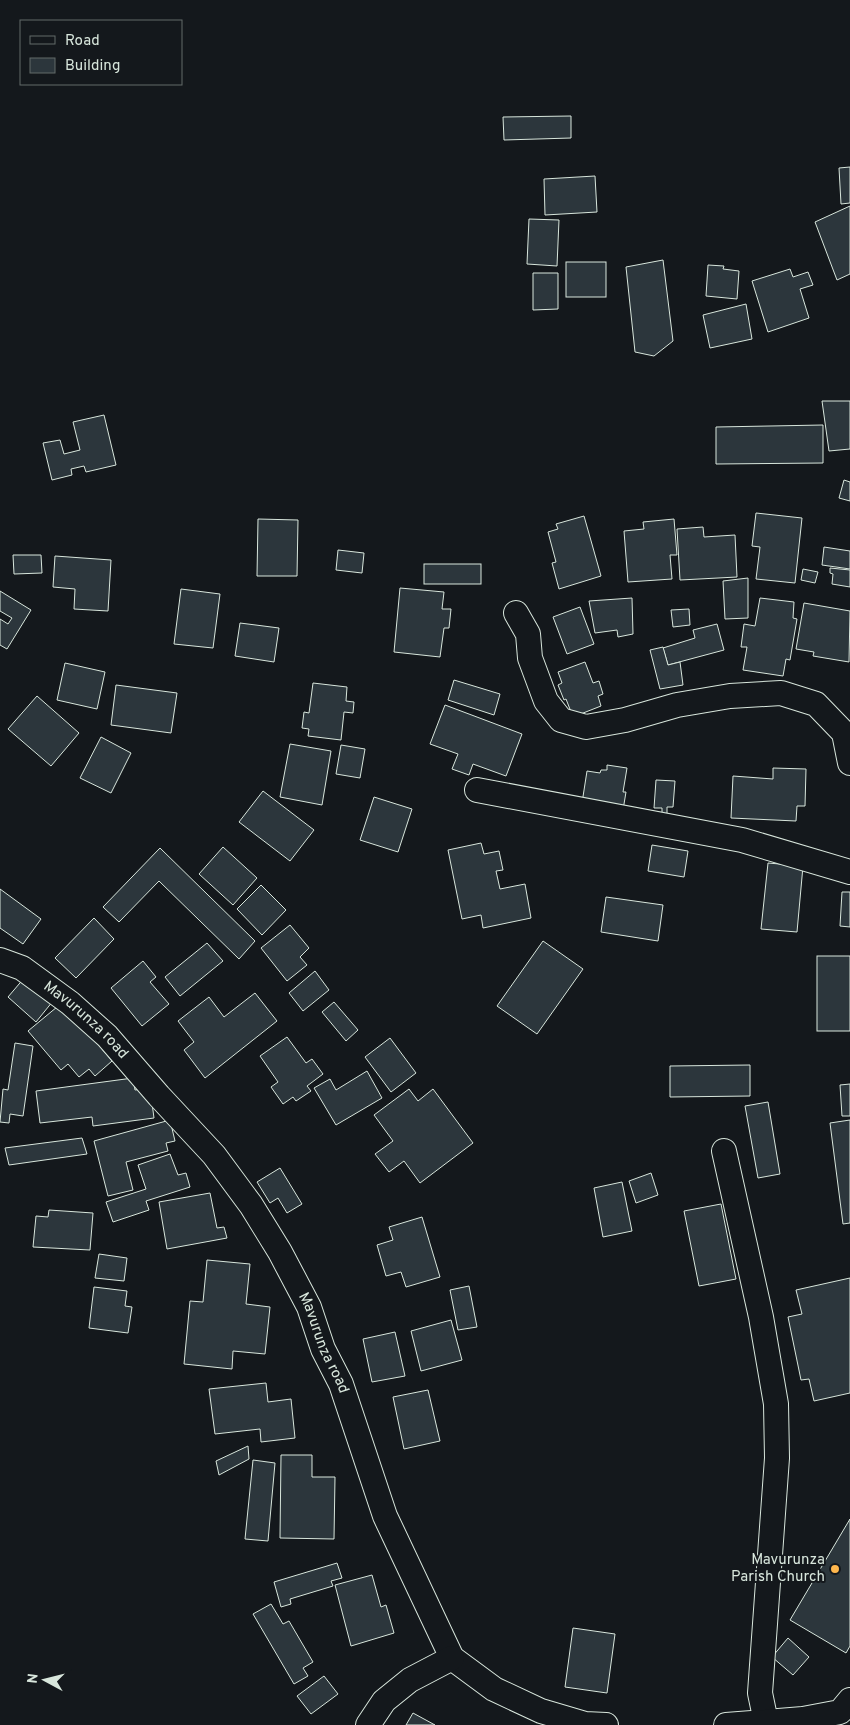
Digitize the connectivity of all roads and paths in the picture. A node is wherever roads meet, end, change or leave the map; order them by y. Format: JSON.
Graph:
{"nodes":[{"id":1,"x":516,"y":613,"type":"dead end"},
{"id":2,"x":850,"y":763,"type":"edge"},
{"id":3,"x":477,"y":790,"type":"dead end"},
{"id":4,"x":850,"y":872,"type":"edge"},
{"id":5,"x":0,"y":960,"type":"edge"},
{"id":6,"x":724,"y":1151,"type":"dead end"},
{"id":7,"x":452,"y":1658,"type":"junction"},
{"id":8,"x":847,"y":1712,"type":"edge"},
{"id":9,"x":766,"y":1722,"type":"junction"},
{"id":10,"x":368,"y":1725,"type":"edge"},
{"id":11,"x":606,"y":1725,"type":"edge"},
{"id":12,"x":726,"y":1725,"type":"edge"}],
"edges":[{"from":1,"to":2,"type":"street"},
{"from":3,"to":4,"type":"street"},
{"from":5,"to":7,"type":"street","name":"Mavurunza road"},
{"from":6,"to":9,"type":"street"},
{"from":7,"to":10,"type":"street"},
{"from":7,"to":11,"type":"street","name":"Mavurunza road"},
{"from":8,"to":9,"type":"street"},
{"from":9,"to":12,"type":"street"}]}
